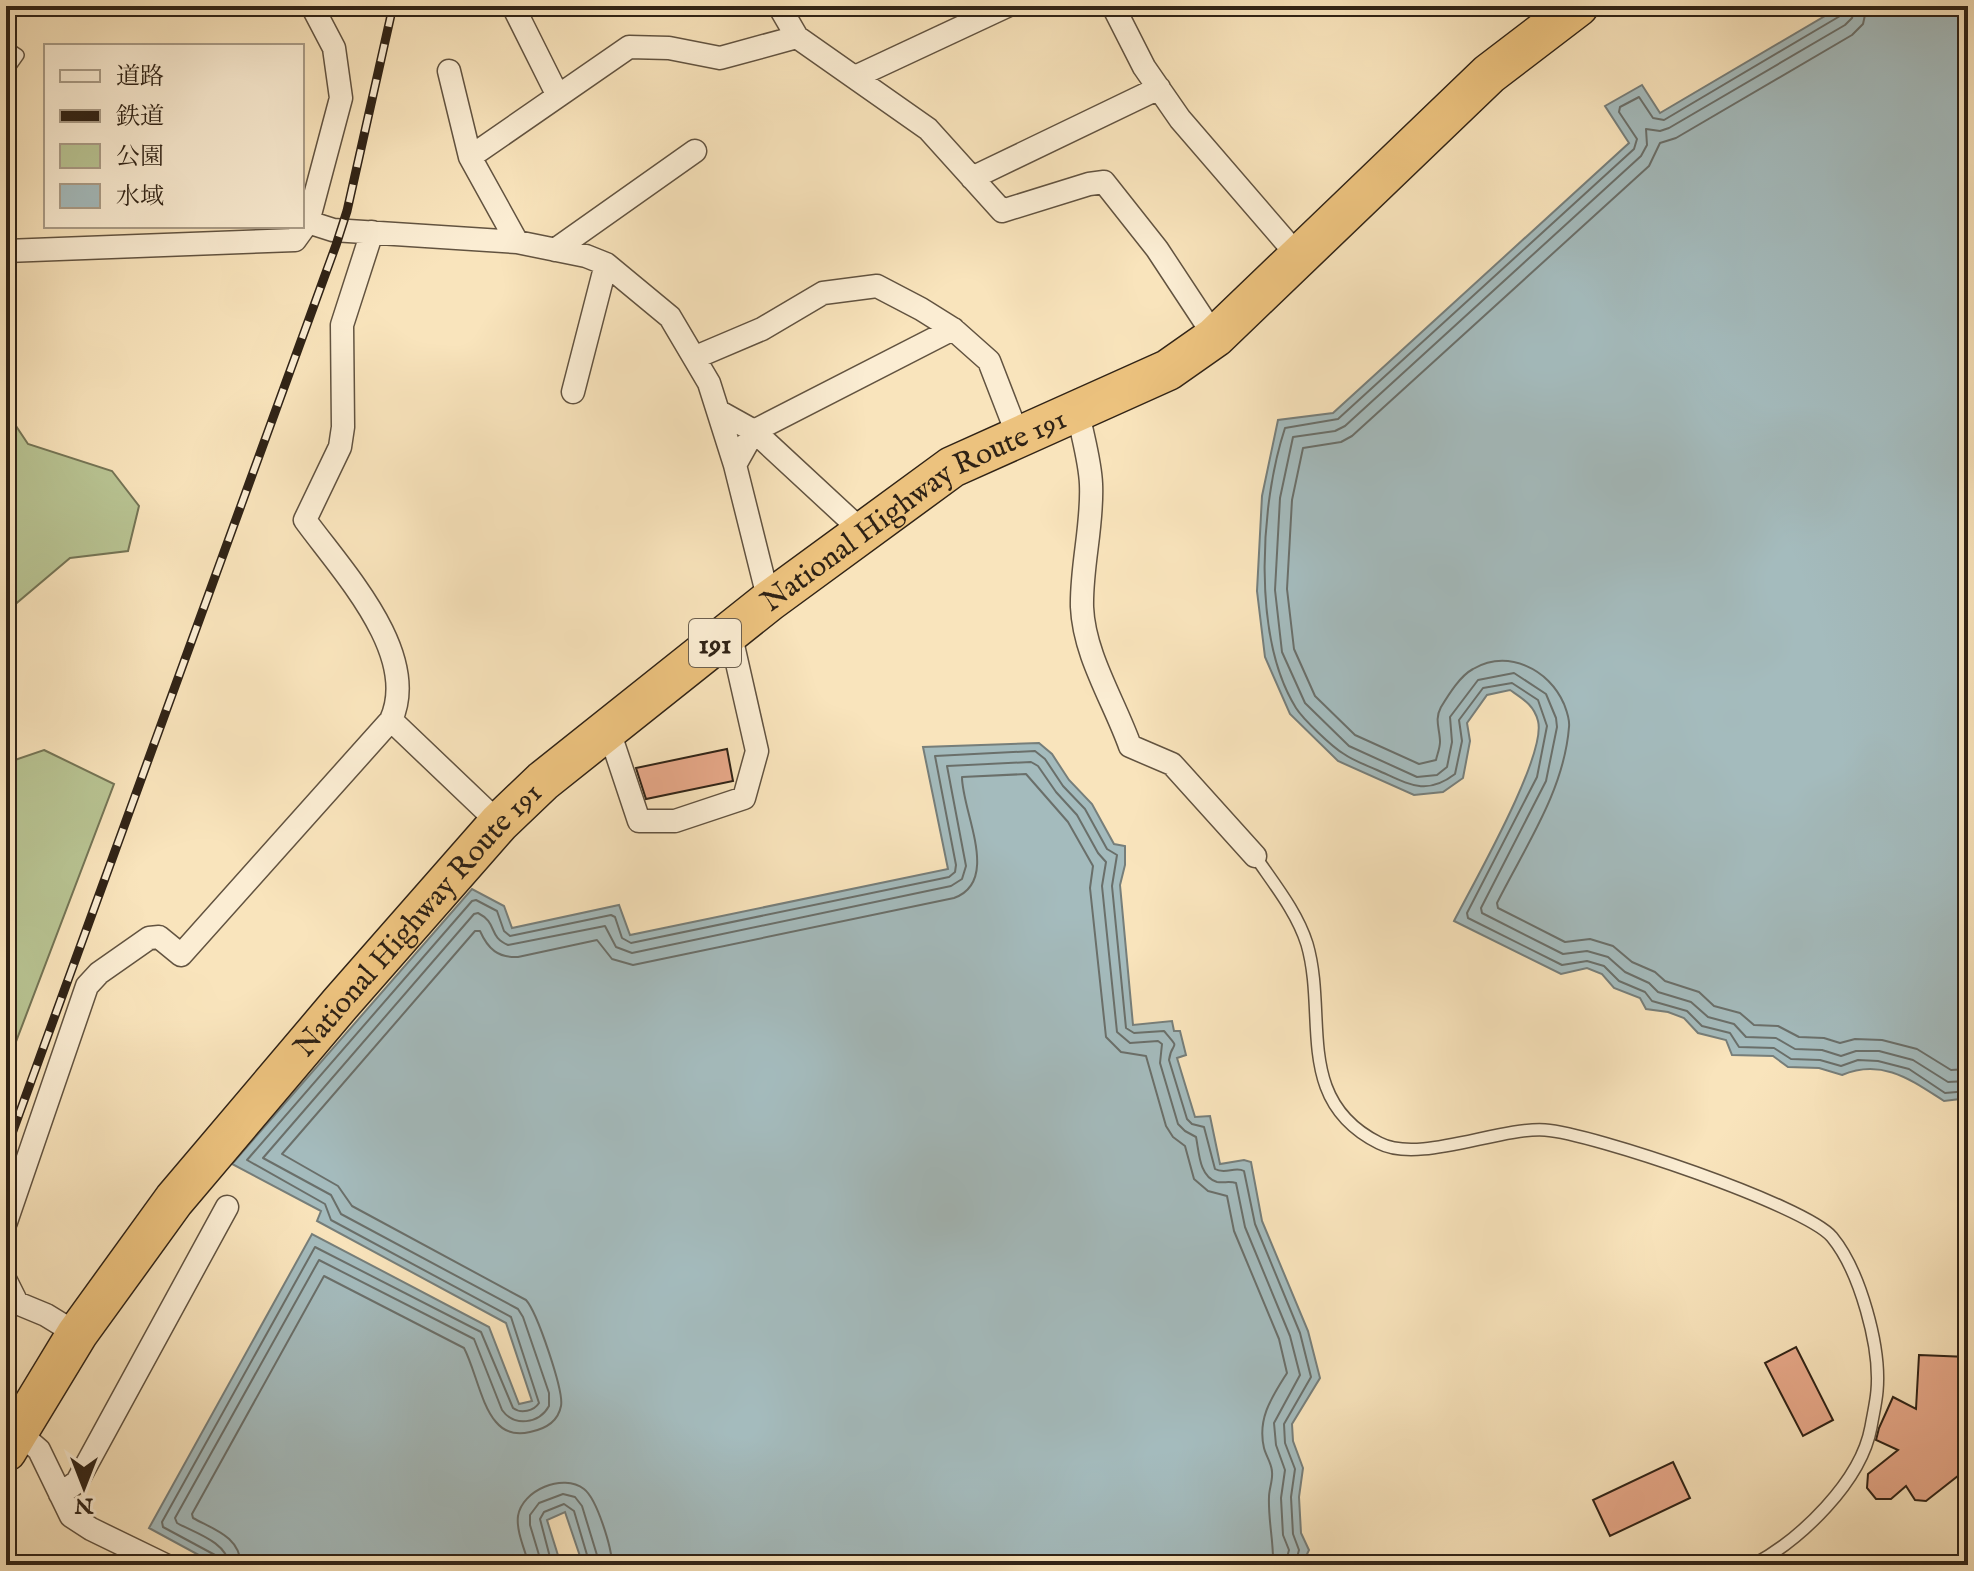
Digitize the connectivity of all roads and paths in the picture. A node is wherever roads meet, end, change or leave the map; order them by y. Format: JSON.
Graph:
{"nodes":[{"id":1,"x":312,"y":6,"type":"edge"},
{"id":2,"x":513,"y":6,"type":"edge"},
{"id":3,"x":779,"y":6,"type":"edge"},
{"id":4,"x":1007,"y":6,"type":"edge"},
{"id":5,"x":1113,"y":6,"type":"edge"},
{"id":6,"x":1578,"y":6,"type":"edge"},
{"id":7,"x":797,"y":37,"type":"junction"},
{"id":8,"x":6,"y":47,"type":"edge"},
{"id":9,"x":449,"y":71,"type":"dead end"},
{"id":10,"x":6,"y":72,"type":"edge"},
{"id":11,"x":855,"y":77,"type":"junction"},
{"id":12,"x":1159,"y":88,"type":"junction"},
{"id":13,"x":558,"y":96,"type":"junction"},
{"id":14,"x":695,"y":151,"type":"dead end"},
{"id":15,"x":470,"y":157,"type":"junction"},
{"id":16,"x":972,"y":178,"type":"junction"},
{"id":17,"x":308,"y":222,"type":"junction"},
{"id":18,"x":304,"y":228,"type":"edge"},
{"id":19,"x":304,"y":228,"type":"edge"},
{"id":20,"x":372,"y":232,"type":"junction"},
{"id":21,"x":517,"y":242,"type":"junction"},
{"id":22,"x":555,"y":250,"type":"junction"},
{"id":23,"x":6,"y":251,"type":"edge"},
{"id":24,"x":1299,"y":257,"type":"junction"},
{"id":25,"x":606,"y":264,"type":"junction"},
{"id":26,"x":953,"y":329,"type":"junction"},
{"id":27,"x":1215,"y":337,"type":"junction"},
{"id":28,"x":696,"y":357,"type":"junction"},
{"id":29,"x":573,"y":392,"type":"dead end"},
{"id":30,"x":718,"y":411,"type":"junction"},
{"id":31,"x":1078,"y":412,"type":"junction"},
{"id":32,"x":754,"y":431,"type":"junction"},
{"id":33,"x":1018,"y":436,"type":"junction"},
{"id":34,"x":735,"y":465,"type":"junction"},
{"id":35,"x":863,"y":532,"type":"junction"},
{"id":36,"x":769,"y":601,"type":"junction"},
{"id":37,"x":730,"y":632,"type":"junction"},
{"id":38,"x":391,"y":720,"type":"junction"},
{"id":39,"x":608,"y":728,"type":"junction"},
{"id":40,"x":499,"y":823,"type":"junction"},
{"id":41,"x":1255,"y":856,"type":"joint"},
{"id":42,"x":227,"y":1207,"type":"dead end"},
{"id":43,"x":6,"y":1222,"type":"edge"},
{"id":44,"x":6,"y":1281,"type":"edge"},
{"id":45,"x":11,"y":1302,"type":"edge"},
{"id":46,"x":77,"y":1334,"type":"junction"},
{"id":47,"x":11,"y":1441,"type":"edge"},
{"id":48,"x":60,"y":1494,"type":"junction"},
{"id":49,"x":165,"y":1565,"type":"edge"},
{"id":50,"x":1753,"y":1565,"type":"edge"}],
"edges":[{"from":1,"to":17,"type":"street"},
{"from":2,"to":13,"type":"street"},
{"from":3,"to":7,"type":"street"},
{"from":4,"to":11,"type":"street"},
{"from":5,"to":12,"type":"street"},
{"from":6,"to":24,"type":"highway","name":"National Highway Route 191","number":"191"},
{"from":7,"to":11,"type":"street"},
{"from":7,"to":13,"type":"street"},
{"from":8,"to":10,"type":"lane"},
{"from":9,"to":15,"type":"street"},
{"from":11,"to":16,"type":"street"},
{"from":12,"to":16,"type":"street"},
{"from":12,"to":24,"type":"street"},
{"from":13,"to":15,"type":"street"},
{"from":14,"to":22,"type":"street"},
{"from":15,"to":21,"type":"street"},
{"from":16,"to":27,"type":"street"},
{"from":17,"to":18,"type":"street"},
{"from":17,"to":20,"type":"street"},
{"from":19,"to":23,"type":"street"},
{"from":20,"to":21,"type":"street"},
{"from":20,"to":38,"type":"street"},
{"from":21,"to":22,"type":"street"},
{"from":22,"to":25,"type":"street"},
{"from":24,"to":27,"type":"highway","name":"National Highway Route 191","number":"191"},
{"from":25,"to":28,"type":"street"},
{"from":25,"to":29,"type":"street"},
{"from":26,"to":28,"type":"street"},
{"from":26,"to":32,"type":"street"},
{"from":26,"to":33,"type":"street"},
{"from":27,"to":31,"type":"highway","name":"National Highway Route 191","number":"191"},
{"from":28,"to":30,"type":"street"},
{"from":30,"to":32,"type":"street"},
{"from":30,"to":34,"type":"street"},
{"from":31,"to":33,"type":"highway","name":"National Highway Route 191","number":"191"},
{"from":31,"to":41,"type":"street"},
{"from":32,"to":34,"type":"street"},
{"from":32,"to":35,"type":"street"},
{"from":33,"to":35,"type":"highway","name":"National Highway Route 191","number":"191"},
{"from":34,"to":36,"type":"street"},
{"from":35,"to":36,"type":"highway","name":"National Highway Route 191","number":"191"},
{"from":36,"to":37,"type":"highway","name":"National Highway Route 191","number":"191"},
{"from":37,"to":39,"type":"highway","name":"National Highway Route 191","number":"191"},
{"from":37,"to":39,"type":"street"},
{"from":38,"to":40,"type":"street"},
{"from":38,"to":43,"type":"street"},
{"from":39,"to":40,"type":"highway","name":"National Highway Route 191","number":"191"},
{"from":40,"to":46,"type":"highway","name":"National Highway Route 191","number":"191"},
{"from":41,"to":50,"type":"lane"},
{"from":42,"to":48,"type":"street"},
{"from":44,"to":45,"type":"street"},
{"from":45,"to":46,"type":"street"},
{"from":46,"to":47,"type":"highway","name":"National Highway Route 191","number":"191"},
{"from":47,"to":48,"type":"street"},
{"from":48,"to":49,"type":"street"}]}
